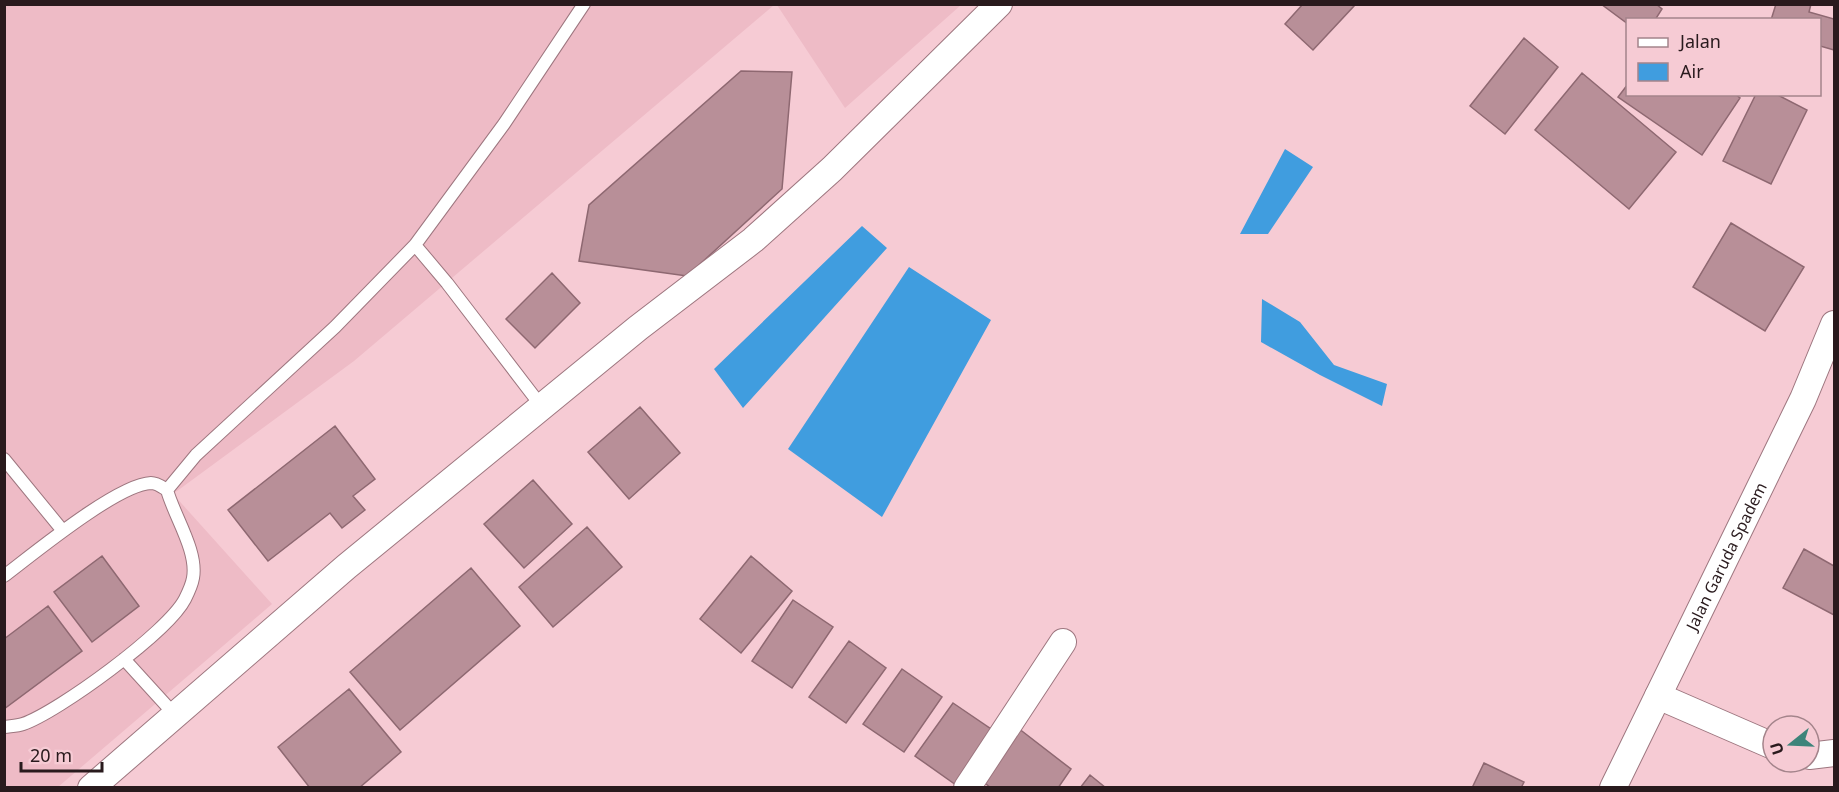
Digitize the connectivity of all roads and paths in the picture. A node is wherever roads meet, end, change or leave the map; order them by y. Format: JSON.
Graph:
{"nodes":[{"id":1,"x":584,"y":4,"type":"edge"},
{"id":2,"x":999,"y":4,"type":"edge"},
{"id":3,"x":415,"y":245,"type":"junction"},
{"id":4,"x":1834,"y":324,"type":"edge"},
{"id":5,"x":542,"y":407,"type":"junction"},
{"id":6,"x":4,"y":459,"type":"edge"},
{"id":7,"x":167,"y":490,"type":"junction"},
{"id":8,"x":63,"y":531,"type":"junction"},
{"id":9,"x":4,"y":576,"type":"edge"},
{"id":10,"x":1063,"y":642,"type":"dead end"},
{"id":11,"x":124,"y":659,"type":"junction"},
{"id":12,"x":1658,"y":696,"type":"junction"},
{"id":13,"x":175,"y":715,"type":"junction"},
{"id":14,"x":4,"y":727,"type":"edge"},
{"id":15,"x":1761,"y":741,"type":"edge"},
{"id":16,"x":91,"y":788,"type":"edge"},
{"id":17,"x":967,"y":788,"type":"edge"},
{"id":18,"x":1613,"y":788,"type":"edge"}],
"edges":[{"from":1,"to":3,"type":"lane"},
{"from":2,"to":5,"type":"street"},
{"from":3,"to":5,"type":"lane"},
{"from":3,"to":7,"type":"lane"},
{"from":4,"to":12,"type":"street","name":"Jalan Garuda Spadem"},
{"from":5,"to":13,"type":"street"},
{"from":6,"to":8,"type":"lane"},
{"from":7,"to":8,"type":"lane"},
{"from":7,"to":11,"type":"lane"},
{"from":8,"to":9,"type":"lane"},
{"from":10,"to":17,"type":"street"},
{"from":11,"to":13,"type":"lane"},
{"from":11,"to":14,"type":"lane"},
{"from":12,"to":15,"type":"street"},
{"from":12,"to":18,"type":"street","name":"Jalan Garuda Spadem"},
{"from":13,"to":16,"type":"street"}]}
